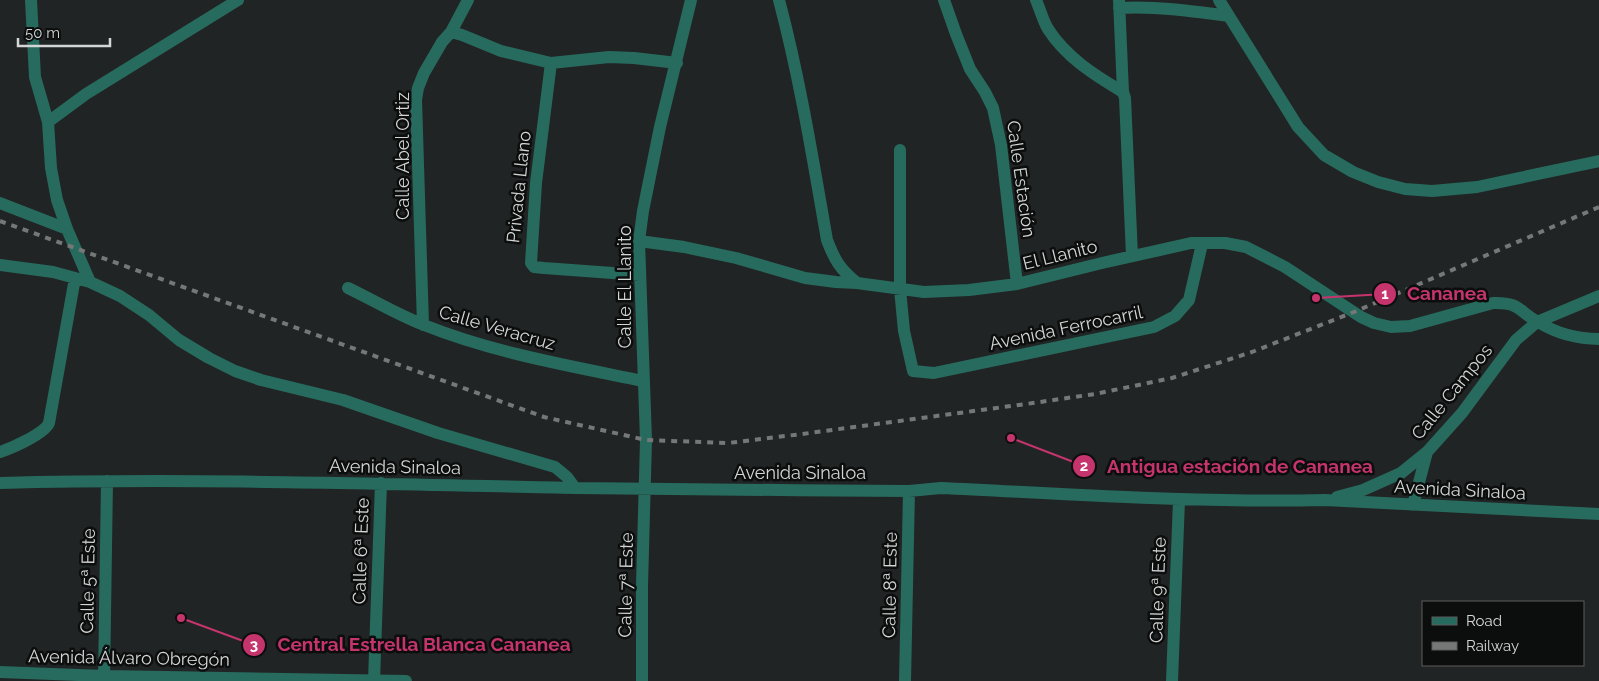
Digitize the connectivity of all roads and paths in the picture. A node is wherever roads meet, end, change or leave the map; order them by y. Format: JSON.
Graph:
{"nodes":[{"id":1,"x":31,"y":0,"type":"edge"},
{"id":2,"x":238,"y":0,"type":"edge"},
{"id":3,"x":468,"y":0,"type":"edge"},
{"id":4,"x":692,"y":0,"type":"edge"},
{"id":5,"x":779,"y":0,"type":"edge"},
{"id":6,"x":944,"y":0,"type":"edge"},
{"id":7,"x":1036,"y":0,"type":"edge"},
{"id":8,"x":1219,"y":0,"type":"edge"},
{"id":9,"x":1119,"y":4,"type":"edge"},
{"id":10,"x":1229,"y":16,"type":"junction"},
{"id":11,"x":451,"y":32,"type":"junction"},
{"id":12,"x":551,"y":63,"type":"junction"},
{"id":13,"x":677,"y":63,"type":"junction"},
{"id":14,"x":1122,"y":92,"type":"junction"},
{"id":15,"x":48,"y":122,"type":"junction"},
{"id":16,"x":900,"y":150,"type":"dead end"},
{"id":17,"x":1599,"y":161,"type":"edge"},
{"id":18,"x":0,"y":203,"type":"edge"},
{"id":19,"x":67,"y":229,"type":"junction"},
{"id":20,"x":639,"y":241,"type":"junction"},
{"id":21,"x":1202,"y":244,"type":"junction"},
{"id":22,"x":1132,"y":256,"type":"junction"},
{"id":23,"x":0,"y":264,"type":"edge"},
{"id":24,"x":640,"y":275,"type":"junction"},
{"id":25,"x":75,"y":278,"type":"junction"},
{"id":26,"x":90,"y":282,"type":"junction"},
{"id":27,"x":857,"y":283,"type":"junction"},
{"id":28,"x":1017,"y":284,"type":"junction"},
{"id":29,"x":348,"y":288,"type":"dead end"},
{"id":30,"x":900,"y":289,"type":"junction"},
{"id":31,"x":1599,"y":296,"type":"edge"},
{"id":32,"x":1537,"y":322,"type":"junction"},
{"id":33,"x":423,"y":325,"type":"junction"},
{"id":34,"x":1599,"y":339,"type":"edge"},
{"id":35,"x":643,"y":381,"type":"junction"},
{"id":36,"x":0,"y":452,"type":"edge"},
{"id":37,"x":1427,"y":452,"type":"junction"},
{"id":38,"x":107,"y":480,"type":"junction"},
{"id":39,"x":0,"y":483,"type":"edge"},
{"id":40,"x":381,"y":483,"type":"junction"},
{"id":41,"x":575,"y":488,"type":"junction"},
{"id":42,"x":646,"y":489,"type":"junction"},
{"id":43,"x":909,"y":491,"type":"junction"},
{"id":44,"x":1179,"y":500,"type":"junction"},
{"id":45,"x":1325,"y":500,"type":"junction"},
{"id":46,"x":1413,"y":506,"type":"junction"},
{"id":47,"x":1599,"y":514,"type":"edge"},
{"id":48,"x":5,"y":675,"type":"edge"},
{"id":49,"x":104,"y":678,"type":"edge"},
{"id":50,"x":208,"y":679,"type":"edge"},
{"id":51,"x":374,"y":681,"type":"edge"},
{"id":52,"x":406,"y":681,"type":"edge"},
{"id":53,"x":642,"y":681,"type":"edge"},
{"id":54,"x":905,"y":681,"type":"edge"},
{"id":55,"x":1172,"y":681,"type":"edge"}],
"edges":[{"from":1,"to":15,"type":"street"},
{"from":2,"to":15,"type":"street"},
{"from":3,"to":11,"type":"street","name":"Calle Abel Ortiz"},
{"from":4,"to":13,"type":"street","name":"Calle El Llanito"},
{"from":5,"to":27,"type":"street"},
{"from":6,"to":28,"type":"street","name":"Calle Estación"},
{"from":7,"to":14,"type":"street"},
{"from":8,"to":10,"type":"street"},
{"from":9,"to":10,"type":"street"},
{"from":9,"to":14,"type":"street"},
{"from":10,"to":17,"type":"street"},
{"from":11,"to":12,"type":"street"},
{"from":11,"to":33,"type":"street","name":"Calle Abel Ortiz"},
{"from":12,"to":13,"type":"street"},
{"from":12,"to":24,"type":"street","name":"Privada Llano"},
{"from":13,"to":20,"type":"street","name":"Calle El Llanito"},
{"from":14,"to":22,"type":"street"},
{"from":15,"to":19,"type":"street"},
{"from":16,"to":30,"type":"street"},
{"from":18,"to":19,"type":"street"},
{"from":19,"to":26,"type":"street"},
{"from":20,"to":24,"type":"street","name":"Calle El Llanito"},
{"from":20,"to":27,"type":"street","name":"El Llanito"},
{"from":21,"to":22,"type":"street","name":"El Llanito"},
{"from":21,"to":30,"type":"street","name":"Avenida Ferrocarril"},
{"from":21,"to":32,"type":"street","name":"El Llanito"},
{"from":22,"to":28,"type":"street","name":"El Llanito"},
{"from":23,"to":25,"type":"street"},
{"from":24,"to":35,"type":"street","name":"Calle El Llanito"},
{"from":25,"to":26,"type":"street"},
{"from":25,"to":36,"type":"street"},
{"from":26,"to":41,"type":"street"},
{"from":27,"to":30,"type":"street","name":"El Llanito"},
{"from":28,"to":30,"type":"street","name":"El Llanito"},
{"from":29,"to":33,"type":"street","name":"Calle Veracruz"},
{"from":31,"to":32,"type":"street","name":"Calle Campos"},
{"from":32,"to":34,"type":"street","name":"El Llanito"},
{"from":32,"to":37,"type":"street","name":"Calle Campos"},
{"from":33,"to":35,"type":"street","name":"Calle Veracruz"},
{"from":35,"to":42,"type":"street","name":"Calle El Llanito"},
{"from":37,"to":45,"type":"street","name":"Calle Campos"},
{"from":37,"to":46,"type":"street"},
{"from":38,"to":39,"type":"street","name":"Avenida Sinaloa"},
{"from":38,"to":40,"type":"street","name":"Avenida Sinaloa"},
{"from":38,"to":49,"type":"street","name":"Calle 5ª Este"},
{"from":40,"to":41,"type":"street","name":"Avenida Sinaloa"},
{"from":40,"to":51,"type":"street","name":"Calle 6ª Este"},
{"from":41,"to":42,"type":"street","name":"Avenida Sinaloa"},
{"from":42,"to":43,"type":"street","name":"Avenida Sinaloa"},
{"from":42,"to":53,"type":"street","name":"Calle 7ª Este"},
{"from":43,"to":44,"type":"street","name":"Avenida Sinaloa"},
{"from":43,"to":54,"type":"street","name":"Calle 8ª Este"},
{"from":44,"to":45,"type":"street","name":"Avenida Sinaloa"},
{"from":44,"to":55,"type":"street","name":"Calle 9ª Este"},
{"from":45,"to":46,"type":"street","name":"Avenida Sinaloa"},
{"from":46,"to":47,"type":"street","name":"Avenida Sinaloa"},
{"from":48,"to":49,"type":"street","name":"Avenida Álvaro Obregón"},
{"from":49,"to":50,"type":"street","name":"Avenida Álvaro Obregón"},
{"from":50,"to":51,"type":"street","name":"Avenida Álvaro Obregón"},
{"from":51,"to":52,"type":"street","name":"Avenida Álvaro Obregón"}]}
